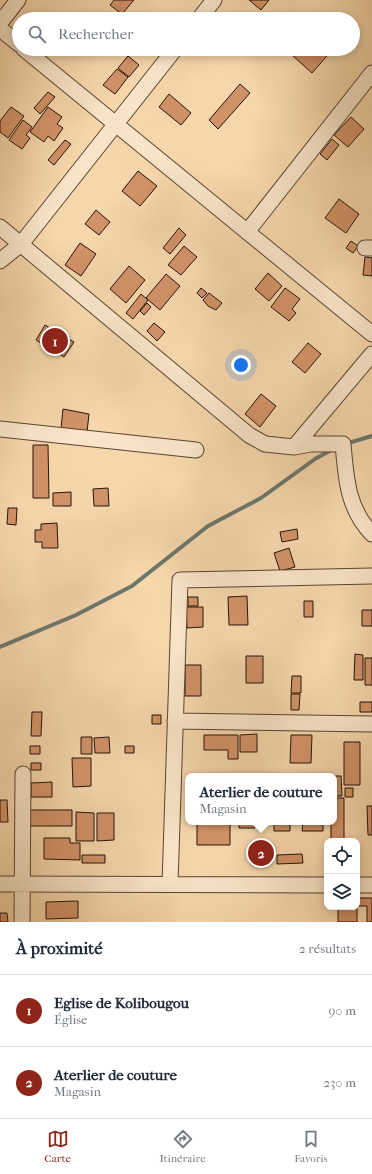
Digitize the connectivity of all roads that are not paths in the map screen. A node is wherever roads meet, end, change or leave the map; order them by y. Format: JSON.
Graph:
{"nodes":[{"id":1,"x":18,"y":0,"type":"edge"},
{"id":2,"x":214,"y":0,"type":"edge"},
{"id":3,"x":205,"y":12,"type":"edge"},
{"id":4,"x":0,"y":22,"type":"edge"},
{"id":5,"x":0,"y":29,"type":"edge"},
{"id":6,"x":12,"y":38,"type":"edge"},
{"id":7,"x":33,"y":56,"type":"edge"},
{"id":8,"x":170,"y":56,"type":"edge"},
{"id":9,"x":372,"y":74,"type":"edge"},
{"id":10,"x":116,"y":124,"type":"junction"},
{"id":11,"x":0,"y":227,"type":"edge"},
{"id":12,"x":247,"y":232,"type":"junction"},
{"id":13,"x":20,"y":244,"type":"junction"},
{"id":14,"x":0,"y":261,"type":"edge"},
{"id":15,"x":372,"y":334,"type":"edge"},
{"id":16,"x":372,"y":354,"type":"edge"},
{"id":17,"x":0,"y":429,"type":"edge"},
{"id":18,"x":294,"y":447,"type":"junction"},
{"id":19,"x":196,"y":450,"type":"dead end"},
{"id":20,"x":372,"y":534,"type":"edge"},
{"id":21,"x":372,"y":576,"type":"edge"},
{"id":22,"x":175,"y":721,"type":"junction"},
{"id":23,"x":372,"y":724,"type":"edge"},
{"id":24,"x":23,"y":774,"type":"dead end"},
{"id":25,"x":0,"y":884,"type":"edge"},
{"id":26,"x":22,"y":884,"type":"junction"},
{"id":27,"x":170,"y":884,"type":"junction"},
{"id":28,"x":324,"y":885,"type":"edge"},
{"id":29,"x":360,"y":885,"type":"edge"},
{"id":30,"x":372,"y":885,"type":"edge"},
{"id":31,"x":22,"y":922,"type":"edge"}],
"edges":[{"from":1,"to":4,"type":"street"},
{"from":2,"to":3,"type":"street"},
{"from":5,"to":6,"type":"street"},
{"from":7,"to":10,"type":"street"},
{"from":8,"to":10,"type":"street"},
{"from":9,"to":12,"type":"street"},
{"from":10,"to":12,"type":"street"},
{"from":10,"to":13,"type":"street"},
{"from":11,"to":13,"type":"street"},
{"from":12,"to":15,"type":"street"},
{"from":13,"to":14,"type":"street"},
{"from":13,"to":18,"type":"street"},
{"from":16,"to":18,"type":"street"},
{"from":17,"to":19,"type":"street"},
{"from":18,"to":20,"type":"street"},
{"from":21,"to":22,"type":"street"},
{"from":22,"to":23,"type":"street"},
{"from":22,"to":27,"type":"street"},
{"from":24,"to":26,"type":"street"},
{"from":25,"to":26,"type":"street"},
{"from":26,"to":27,"type":"street"},
{"from":26,"to":31,"type":"street"},
{"from":27,"to":28,"type":"street"},
{"from":29,"to":30,"type":"street"}]}
